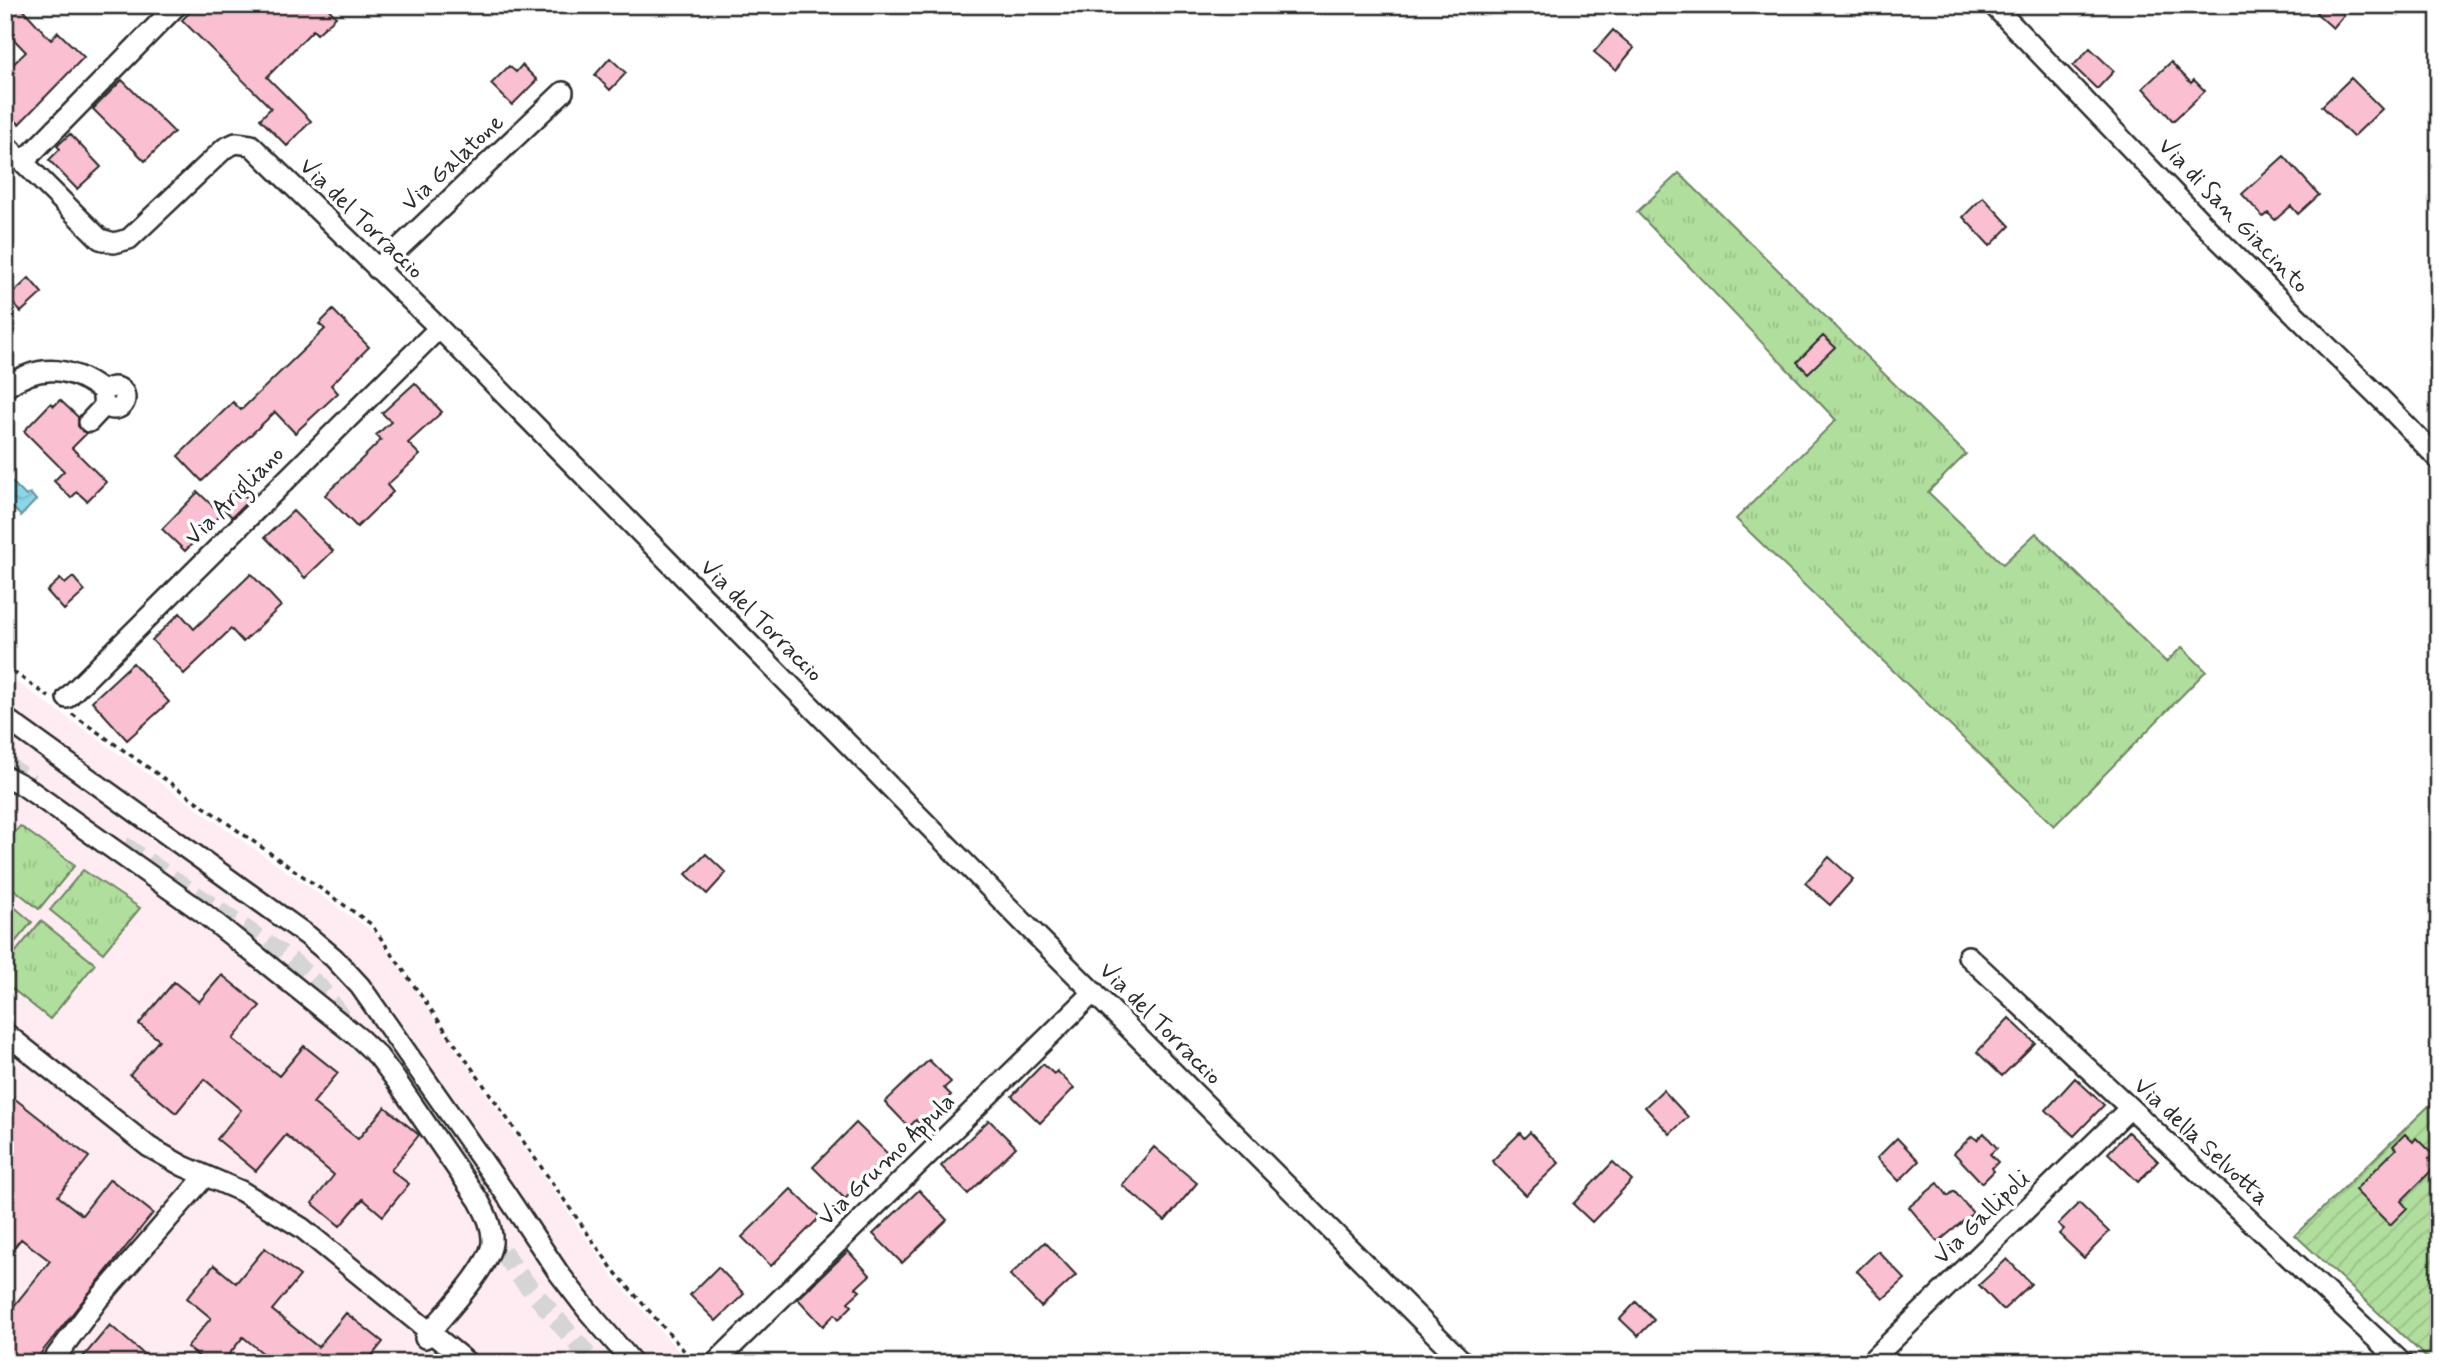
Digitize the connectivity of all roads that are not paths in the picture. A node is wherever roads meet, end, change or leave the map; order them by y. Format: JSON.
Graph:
{"nodes":[{"id":1,"x":177,"y":5,"type":"edge"},
{"id":2,"x":1993,"y":5,"type":"edge"},
{"id":3,"x":563,"y":92,"type":"dead end"},
{"id":4,"x":5,"y":144,"type":"edge"},
{"id":5,"x":23,"y":162,"type":"junction"},
{"id":6,"x":377,"y":269,"type":"junction"},
{"id":7,"x":439,"y":328,"type":"junction"},
{"id":8,"x":5,"y":388,"type":"edge"},
{"id":9,"x":89,"y":422,"type":"dead end"},
{"id":10,"x":2439,"y":460,"type":"edge"},
{"id":11,"x":67,"y":698,"type":"dead end"},
{"id":12,"x":5,"y":718,"type":"edge"},
{"id":13,"x":5,"y":776,"type":"edge"},
{"id":14,"x":5,"y":784,"type":"edge"},
{"id":15,"x":1968,"y":956,"type":"dead end"},
{"id":16,"x":1094,"y":992,"type":"junction"},
{"id":17,"x":5,"y":1033,"type":"edge"},
{"id":18,"x":5,"y":1042,"type":"edge"},
{"id":19,"x":2129,"y":1109,"type":"junction"},
{"id":20,"x":201,"y":1181,"type":"junction"},
{"id":21,"x":424,"y":1333,"type":"junction"},
{"id":22,"x":51,"y":1363,"type":"edge"},
{"id":23,"x":455,"y":1363,"type":"edge"},
{"id":24,"x":468,"y":1363,"type":"edge"},
{"id":25,"x":634,"y":1363,"type":"edge"},
{"id":26,"x":715,"y":1363,"type":"edge"},
{"id":27,"x":1464,"y":1363,"type":"edge"},
{"id":28,"x":1868,"y":1363,"type":"edge"},
{"id":29,"x":2402,"y":1363,"type":"edge"}],
"edges":[{"from":1,"to":5,"type":"street"},
{"from":2,"to":10,"type":"street","name":"Via di San Giacinto"},
{"from":3,"to":6,"type":"street","name":"Via Galatone"},
{"from":4,"to":5,"type":"street","name":"Via del Torraccio"},
{"from":5,"to":6,"type":"street","name":"Via del Torraccio"},
{"from":6,"to":7,"type":"street","name":"Via del Torraccio"},
{"from":7,"to":11,"type":"street","name":"Via Arigliano"},
{"from":7,"to":16,"type":"street","name":"Via del Torraccio"},
{"from":8,"to":9,"type":"street"},
{"from":12,"to":25,"type":"street"},
{"from":13,"to":21,"type":"street"},
{"from":14,"to":21,"type":"street"},
{"from":15,"to":19,"type":"street","name":"Via della Selvotta"},
{"from":16,"to":26,"type":"street","name":"Via Grumo Appula"},
{"from":16,"to":27,"type":"street","name":"Via del Torraccio"},
{"from":17,"to":21,"type":"street"},
{"from":18,"to":20,"type":"street"},
{"from":19,"to":28,"type":"street","name":"Via Gallipoli"},
{"from":19,"to":29,"type":"street","name":"Via della Selvotta"},
{"from":20,"to":21,"type":"street"},
{"from":20,"to":22,"type":"street"},
{"from":21,"to":23,"type":"street"},
{"from":21,"to":24,"type":"street"}]}
